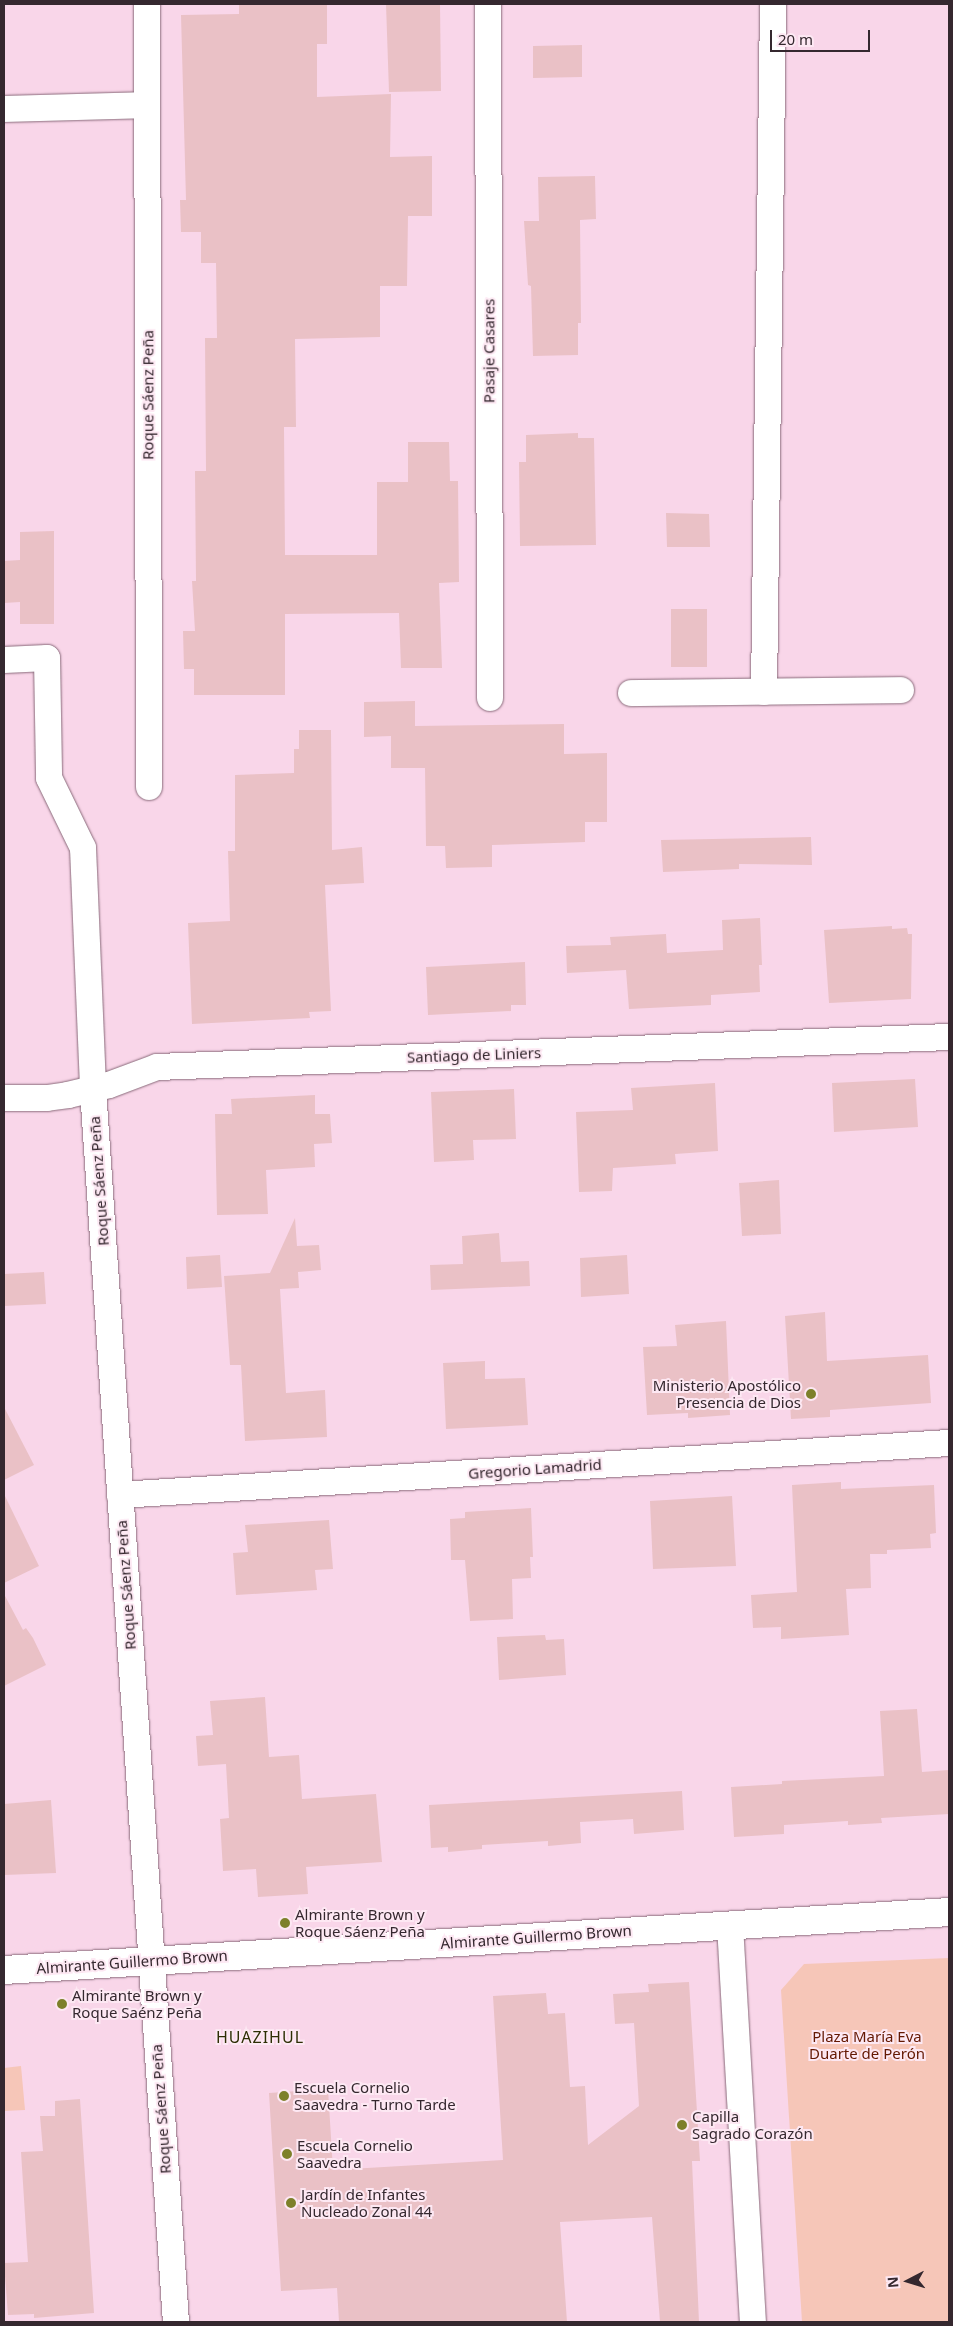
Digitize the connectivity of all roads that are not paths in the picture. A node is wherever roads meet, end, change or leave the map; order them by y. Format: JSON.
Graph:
{"nodes":[{"id":1,"x":147,"y":4,"type":"edge"},
{"id":2,"x":488,"y":4,"type":"edge"},
{"id":3,"x":773,"y":4,"type":"edge"},
{"id":4,"x":147,"y":104,"type":"junction"},
{"id":5,"x":4,"y":109,"type":"edge"},
{"id":6,"x":4,"y":660,"type":"edge"},
{"id":7,"x":900,"y":690,"type":"dead end"},
{"id":8,"x":764,"y":692,"type":"junction"},
{"id":9,"x":631,"y":693,"type":"dead end"},
{"id":10,"x":490,"y":698,"type":"dead end"},
{"id":11,"x":149,"y":787,"type":"dead end"},
{"id":12,"x":949,"y":1038,"type":"edge"},
{"id":13,"x":93,"y":1089,"type":"junction"},
{"id":14,"x":4,"y":1098,"type":"edge"},
{"id":15,"x":949,"y":1443,"type":"edge"},
{"id":16,"x":120,"y":1495,"type":"junction"},
{"id":17,"x":949,"y":1912,"type":"edge"},
{"id":18,"x":730,"y":1925,"type":"junction"},
{"id":19,"x":152,"y":1960,"type":"junction"},
{"id":20,"x":4,"y":1970,"type":"edge"},
{"id":21,"x":176,"y":2322,"type":"edge"},
{"id":22,"x":753,"y":2322,"type":"edge"}],
"edges":[{"from":1,"to":4,"type":"street","name":"Roque Sáenz Peña"},
{"from":2,"to":10,"type":"street","name":"Pasaje Casares"},
{"from":3,"to":8,"type":"street"},
{"from":4,"to":5,"type":"street"},
{"from":4,"to":11,"type":"street","name":"Roque Sáenz Peña"},
{"from":6,"to":13,"type":"street","name":"Roque Sáenz Peña"},
{"from":7,"to":8,"type":"street"},
{"from":8,"to":9,"type":"street"},
{"from":12,"to":13,"type":"street","name":"Santiago de Liniers"},
{"from":13,"to":14,"type":"street","name":"Santiago de Liniers"},
{"from":13,"to":16,"type":"street","name":"Roque Sáenz Peña"},
{"from":15,"to":16,"type":"street","name":"Gregorio Lamadrid"},
{"from":16,"to":19,"type":"street","name":"Roque Sáenz Peña"},
{"from":17,"to":18,"type":"street","name":"Almirante Guillermo Brown"},
{"from":18,"to":19,"type":"street","name":"Almirante Guillermo Brown"},
{"from":18,"to":22,"type":"street"},
{"from":19,"to":20,"type":"street","name":"Almirante Guillermo Brown"},
{"from":19,"to":21,"type":"street","name":"Roque Sáenz Peña"}]}
